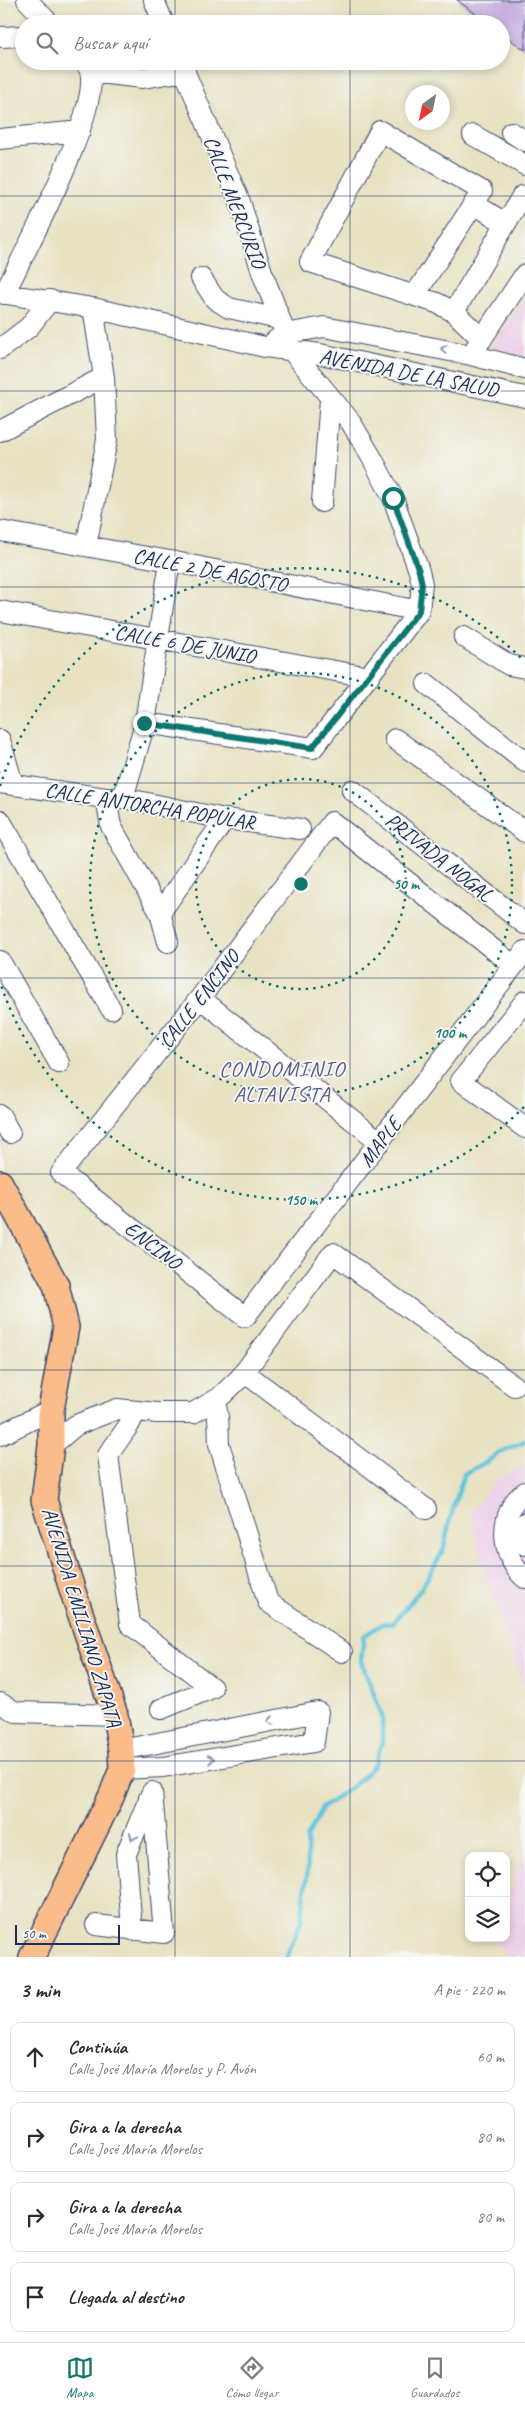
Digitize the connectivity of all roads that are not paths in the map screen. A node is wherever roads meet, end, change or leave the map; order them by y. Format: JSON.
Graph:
{"nodes":[{"id":1,"x":27,"y":0,"type":"edge"},
{"id":2,"x":154,"y":0,"type":"edge"},
{"id":3,"x":41,"y":15,"type":"edge"},
{"id":4,"x":160,"y":15,"type":"edge"},
{"id":5,"x":15,"y":36,"type":"edge"},
{"id":6,"x":0,"y":37,"type":"edge"},
{"id":7,"x":87,"y":70,"type":"edge"},
{"id":8,"x":102,"y":70,"type":"edge"},
{"id":9,"x":169,"y":70,"type":"edge"},
{"id":10,"x":184,"y":70,"type":"edge"},
{"id":11,"x":80,"y":131,"type":"junction"},
{"id":12,"x":473,"y":135,"type":"dead end"},
{"id":13,"x":0,"y":139,"type":"edge"},
{"id":14,"x":525,"y":165,"type":"edge"},
{"id":15,"x":522,"y":196,"type":"dead end"},
{"id":16,"x":474,"y":204,"type":"junction"},
{"id":17,"x":505,"y":223,"type":"junction"},
{"id":18,"x":525,"y":274,"type":"edge"},
{"id":19,"x":201,"y":278,"type":"dead end"},
{"id":20,"x":2,"y":294,"type":"edge"},
{"id":21,"x":415,"y":294,"type":"junction"},
{"id":22,"x":50,"y":300,"type":"junction"},
{"id":23,"x":93,"y":308,"type":"junction"},
{"id":24,"x":454,"y":312,"type":"junction"},
{"id":25,"x":285,"y":334,"type":"junction"},
{"id":26,"x":476,"y":347,"type":"junction"},
{"id":27,"x":0,"y":350,"type":"edge"},
{"id":28,"x":525,"y":369,"type":"edge"},
{"id":29,"x":104,"y":377,"type":"junction"},
{"id":30,"x":525,"y":396,"type":"edge"},
{"id":31,"x":330,"y":400,"type":"junction"},
{"id":32,"x":0,"y":431,"type":"edge"},
{"id":33,"x":322,"y":502,"type":"dead end"},
{"id":34,"x":0,"y":532,"type":"edge"},
{"id":35,"x":86,"y":546,"type":"junction"},
{"id":36,"x":170,"y":561,"type":"junction"},
{"id":37,"x":0,"y":611,"type":"edge"},
{"id":38,"x":419,"y":611,"type":"junction"},
{"id":39,"x":464,"y":637,"type":"dead end"},
{"id":40,"x":158,"y":639,"type":"junction"},
{"id":41,"x":525,"y":668,"type":"edge"},
{"id":42,"x":369,"y":677,"type":"junction"},
{"id":43,"x":427,"y":684,"type":"dead end"},
{"id":44,"x":144,"y":723,"type":"junction"},
{"id":45,"x":395,"y":739,"type":"dead end"},
{"id":46,"x":0,"y":740,"type":"edge"},
{"id":47,"x":525,"y":762,"type":"edge"},
{"id":48,"x":6,"y":783,"type":"edge"},
{"id":49,"x":352,"y":790,"type":"dead end"},
{"id":50,"x":114,"y":798,"type":"junction"},
{"id":51,"x":225,"y":819,"type":"junction"},
{"id":52,"x":0,"y":820,"type":"edge"},
{"id":53,"x":300,"y":830,"type":"dead end"},
{"id":54,"x":525,"y":832,"type":"edge"},
{"id":55,"x":160,"y":912,"type":"junction"},
{"id":56,"x":525,"y":924,"type":"edge"},
{"id":57,"x":168,"y":942,"type":"dead end"},
{"id":58,"x":519,"y":958,"type":"edge"},
{"id":59,"x":0,"y":961,"type":"edge"},
{"id":60,"x":200,"y":998,"type":"junction"},
{"id":61,"x":525,"y":1001,"type":"edge"},
{"id":62,"x":111,"y":1009,"type":"dead end"},
{"id":63,"x":59,"y":1063,"type":"dead end"},
{"id":64,"x":0,"y":1115,"type":"edge"},
{"id":65,"x":525,"y":1128,"type":"edge"},
{"id":66,"x":10,"y":1133,"type":"dead end"},
{"id":67,"x":380,"y":1142,"type":"junction"},
{"id":68,"x":61,"y":1173,"type":"joint"},
{"id":69,"x":0,"y":1184,"type":"edge"},
{"id":70,"x":245,"y":1317,"type":"joint"},
{"id":71,"x":244,"y":1372,"type":"junction"},
{"id":72,"x":514,"y":1386,"type":"dead end"},
{"id":73,"x":214,"y":1401,"type":"junction"},
{"id":74,"x":51,"y":1410,"type":"junction"},
{"id":75,"x":136,"y":1411,"type":"junction"},
{"id":76,"x":0,"y":1434,"type":"edge"},
{"id":77,"x":51,"y":1446,"type":"junction"},
{"id":78,"x":525,"y":1492,"type":"edge"},
{"id":79,"x":426,"y":1509,"type":"dead end"},
{"id":80,"x":525,"y":1523,"type":"edge"},
{"id":81,"x":525,"y":1545,"type":"edge"},
{"id":82,"x":524,"y":1571,"type":"edge"},
{"id":83,"x":342,"y":1652,"type":"dead end"},
{"id":84,"x":0,"y":1703,"type":"edge"},
{"id":85,"x":161,"y":1708,"type":"dead end"},
{"id":86,"x":115,"y":1715,"type":"junction"},
{"id":87,"x":163,"y":1741,"type":"junction"},
{"id":88,"x":122,"y":1759,"type":"junction"},
{"id":89,"x":163,"y":1767,"type":"junction"},
{"id":90,"x":152,"y":1792,"type":"junction"},
{"id":91,"x":96,"y":1925,"type":"dead end"},
{"id":92,"x":132,"y":1930,"type":"junction"},
{"id":93,"x":32,"y":1957,"type":"edge"}],
"edges":[{"from":1,"to":3,"type":"street"},
{"from":2,"to":4,"type":"street"},
{"from":5,"to":6,"type":"street"},
{"from":7,"to":11,"type":"street"},
{"from":8,"to":9,"type":"street","name":"CALLE MERCURIO"},
{"from":10,"to":25,"type":"street","name":"CALLE MERCURIO"},
{"from":11,"to":13,"type":"street"},
{"from":11,"to":20,"type":"street"},
{"from":12,"to":14,"type":"street"},
{"from":15,"to":17,"type":"street"},
{"from":16,"to":17,"type":"street"},
{"from":16,"to":21,"type":"street"},
{"from":16,"to":21,"type":"street"},
{"from":17,"to":24,"type":"street"},
{"from":18,"to":26,"type":"street"},
{"from":19,"to":25,"type":"street"},
{"from":20,"to":22,"type":"street"},
{"from":21,"to":24,"type":"street"},
{"from":22,"to":23,"type":"street"},
{"from":22,"to":27,"type":"street"},
{"from":23,"to":25,"type":"street"},
{"from":23,"to":29,"type":"street"},
{"from":24,"to":26,"type":"street"},
{"from":26,"to":25,"type":"street","name":"AVENIDA DE LA SALUD","one_way":true},
{"from":25,"to":30,"type":"street","name":"AVENIDA DE LA SALUD"},
{"from":25,"to":31,"type":"street","name":"CALLE MERCURIO"},
{"from":26,"to":28,"type":"street","name":"AVENIDA DE LA SALUD"},
{"from":29,"to":32,"type":"street"},
{"from":29,"to":35,"type":"street"},
{"from":31,"to":33,"type":"street"},
{"from":31,"to":38,"type":"street","name":"CALLE MERCURIO"},
{"from":34,"to":35,"type":"street","name":"CALLE 2 DE AGOSTO"},
{"from":35,"to":36,"type":"street","name":"CALLE 2 DE AGOSTO"},
{"from":36,"to":38,"type":"street","name":"CALLE 2 DE AGOSTO"},
{"from":36,"to":40,"type":"street"},
{"from":37,"to":40,"type":"street","name":"CALLE 6 DE JUNIO"},
{"from":38,"to":42,"type":"street"},
{"from":39,"to":41,"type":"street"},
{"from":40,"to":42,"type":"street","name":"CALLE 6 DE JUNIO"},
{"from":40,"to":44,"type":"street"},
{"from":42,"to":44,"type":"street"},
{"from":43,"to":47,"type":"street"},
{"from":44,"to":50,"type":"street"},
{"from":45,"to":54,"type":"street"},
{"from":46,"to":48,"type":"street"},
{"from":48,"to":50,"type":"street","name":"CALLE ANTORCHA POPULAR"},
{"from":49,"to":56,"type":"street","name":"PRIVADA NOGAL"},
{"from":50,"to":51,"type":"street","name":"CALLE ANTORCHA POPULAR"},
{"from":50,"to":55,"type":"street"},
{"from":51,"to":53,"type":"street","name":"CALLE ANTORCHA POPULAR"},
{"from":51,"to":55,"type":"street"},
{"from":52,"to":62,"type":"street"},
{"from":55,"to":57,"type":"street"},
{"from":58,"to":60,"type":"street","name":"CALLE ENCINO"},
{"from":58,"to":67,"type":"street","name":"MAPLE"},
{"from":59,"to":63,"type":"street"},
{"from":60,"to":67,"type":"street"},
{"from":60,"to":68,"type":"street","name":"CALLE ENCINO"},
{"from":61,"to":65,"type":"street"},
{"from":64,"to":66,"type":"street"},
{"from":67,"to":70,"type":"street","name":"MAPLE"},
{"from":68,"to":70,"type":"street","name":"ENCINO"},
{"from":69,"to":74,"type":"main road","name":"AVENIDA EMILIANO ZAPATA"},
{"from":71,"to":72,"type":"street"},
{"from":71,"to":73,"type":"street"},
{"from":71,"to":79,"type":"street"},
{"from":73,"to":75,"type":"street"},
{"from":73,"to":83,"type":"street"},
{"from":74,"to":76,"type":"street"},
{"from":74,"to":77,"type":"main road","name":"AVENIDA EMILIANO ZAPATA"},
{"from":75,"to":77,"type":"street"},
{"from":75,"to":85,"type":"street"},
{"from":77,"to":86,"type":"main road","name":"AVENIDA EMILIANO ZAPATA"},
{"from":78,"to":82,"type":"street"},
{"from":80,"to":81,"type":"street"},
{"from":84,"to":86,"type":"street"},
{"from":86,"to":88,"type":"main road","name":"AVENIDA EMILIANO ZAPATA"},
{"from":87,"to":88,"type":"street"},
{"from":87,"to":89,"type":"street"},
{"from":89,"to":87,"type":"street","one_way":true},
{"from":88,"to":89,"type":"street"},
{"from":88,"to":93,"type":"main road"},
{"from":89,"to":90,"type":"street"},
{"from":90,"to":92,"type":"street","one_way":true},
{"from":90,"to":92,"type":"street"},
{"from":91,"to":92,"type":"street"}]}
